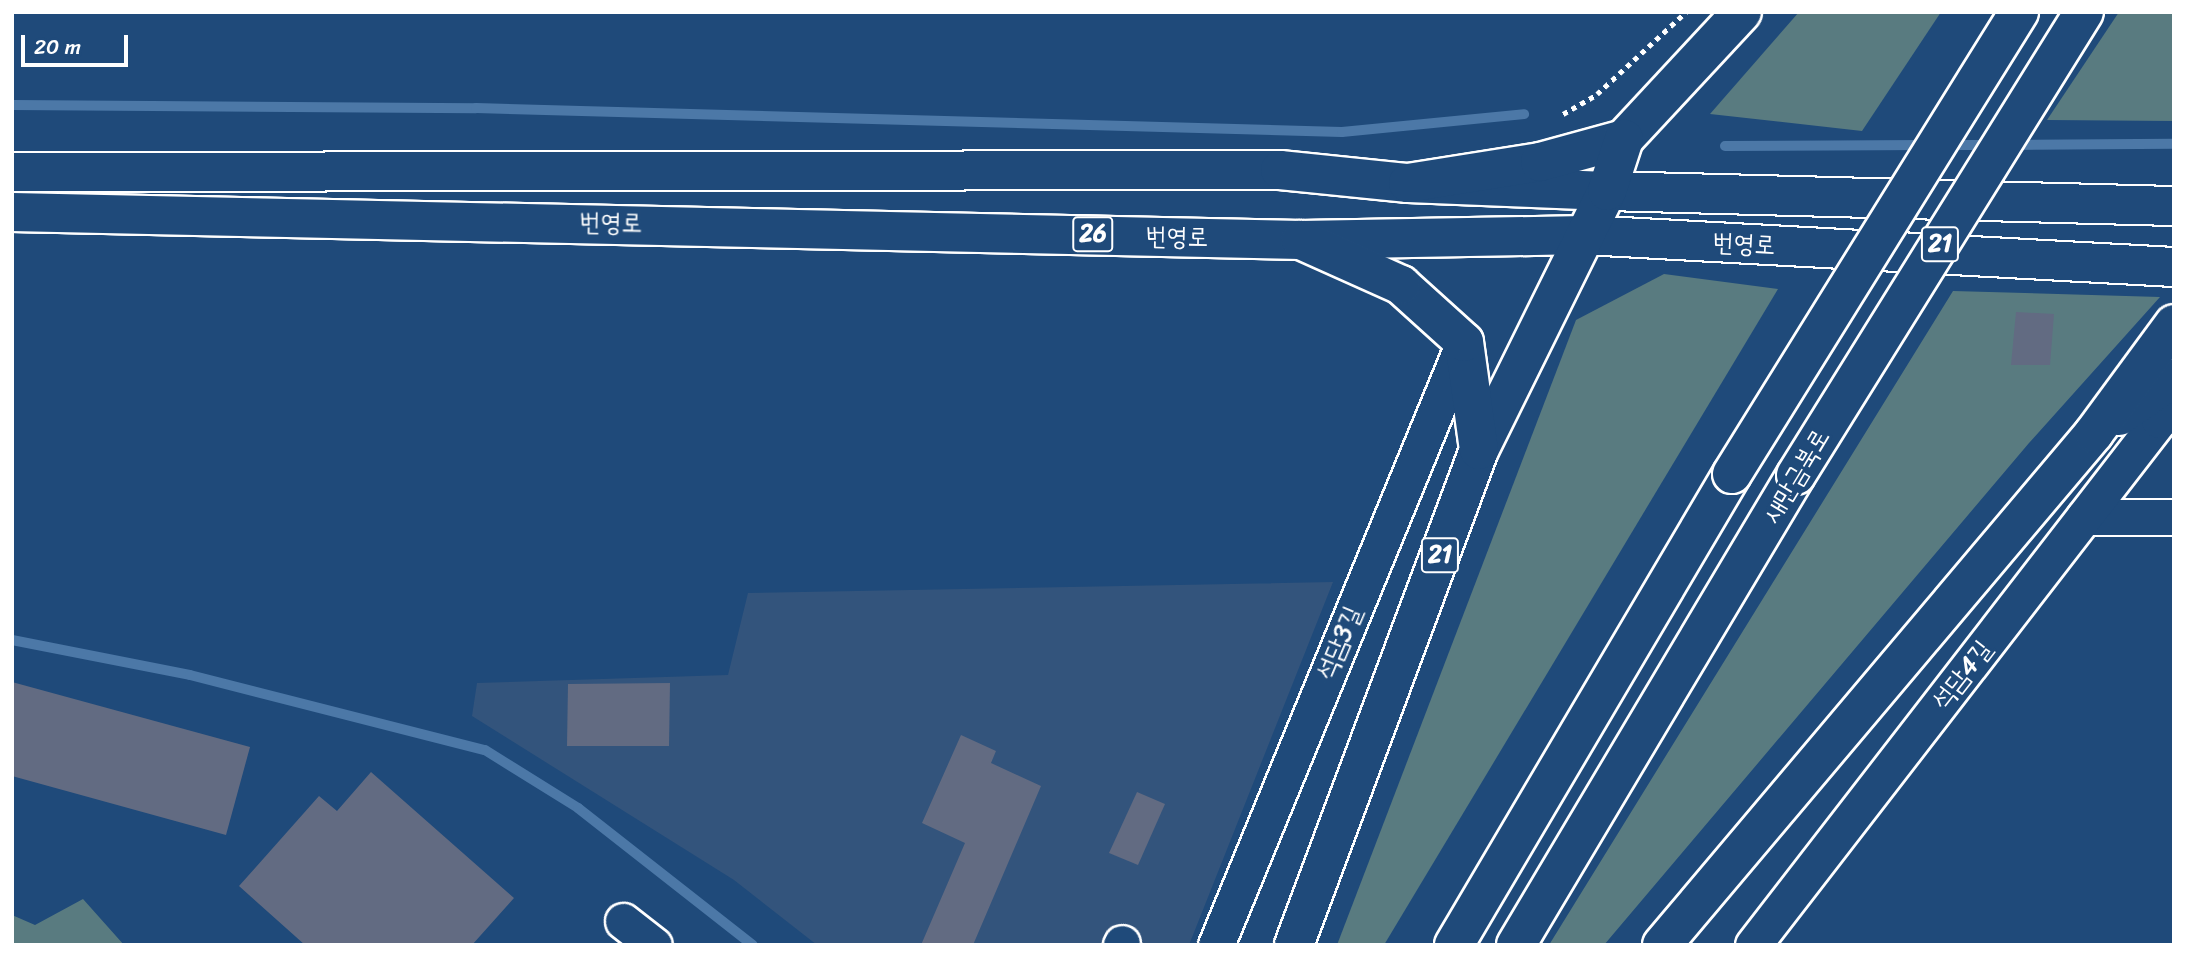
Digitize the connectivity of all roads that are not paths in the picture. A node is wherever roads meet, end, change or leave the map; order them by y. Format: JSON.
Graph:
{"nodes":[{"id":1,"x":1742,"y":12,"type":"edge"},
{"id":2,"x":2019,"y":12,"type":"edge"},
{"id":3,"x":2084,"y":12,"type":"edge"},
{"id":4,"x":1624,"y":139,"type":"junction"},
{"id":5,"x":12,"y":172,"type":"edge"},
{"id":6,"x":1408,"y":183,"type":"junction"},
{"id":7,"x":1606,"y":191,"type":"junction"},
{"id":8,"x":2174,"y":206,"type":"edge"},
{"id":9,"x":12,"y":212,"type":"edge"},
{"id":10,"x":1585,"y":235,"type":"junction"},
{"id":11,"x":1301,"y":240,"type":"junction"},
{"id":12,"x":2174,"y":267,"type":"edge"},
{"id":13,"x":2174,"y":324,"type":"edge"},
{"id":14,"x":1464,"y":342,"type":"junction"},
{"id":15,"x":2174,"y":378,"type":"edge"},
{"id":16,"x":2174,"y":410,"type":"edge"},
{"id":17,"x":2094,"y":433,"type":"junction"},
{"id":18,"x":1479,"y":450,"type":"junction"},
{"id":19,"x":2084,"y":517,"type":"junction"},
{"id":20,"x":2174,"y":517,"type":"edge"},
{"id":21,"x":622,"y":921,"type":"dead end"},
{"id":22,"x":654,"y":945,"type":"edge"},
{"id":23,"x":1216,"y":945,"type":"edge"},
{"id":24,"x":1294,"y":945,"type":"edge"},
{"id":25,"x":1454,"y":945,"type":"edge"},
{"id":26,"x":1516,"y":945,"type":"edge"},
{"id":27,"x":1662,"y":945,"type":"edge"},
{"id":28,"x":1753,"y":945,"type":"edge"}],
"edges":[{"from":1,"to":4,"type":"main road"},
{"from":2,"to":25,"type":"main road","name":"새만금북로","number":"21","bridge":true},
{"from":3,"to":26,"type":"main road","name":"새만금북로","number":"21","bridge":true},
{"from":4,"to":6,"type":"main road"},
{"from":4,"to":7,"type":"main road"},
{"from":5,"to":6,"type":"main road","name":"번영로"},
{"from":6,"to":7,"type":"main road","name":"번영로"},
{"from":7,"to":8,"type":"main road","name":"번영로"},
{"from":7,"to":10,"type":"main road"},
{"from":9,"to":11,"type":"main road","name":"번영로","number":"26"},
{"from":10,"to":11,"type":"main road","name":"번영로","number":"26"},
{"from":10,"to":12,"type":"main road","name":"번영로","number":"26"},
{"from":10,"to":18,"type":"main road"},
{"from":11,"to":14,"type":"main road"},
{"from":13,"to":17,"type":"main road"},
{"from":14,"to":18,"type":"main road","number":"21"},
{"from":14,"to":23,"type":"street","name":"석담3길"},
{"from":15,"to":17,"type":"main road"},
{"from":16,"to":19,"type":"street","name":"석담4길"},
{"from":17,"to":27,"type":"main road"},
{"from":18,"to":24,"type":"main road","number":"21"},
{"from":19,"to":20,"type":"street"},
{"from":19,"to":28,"type":"street","name":"석담4길"},
{"from":21,"to":22,"type":"street"}]}
